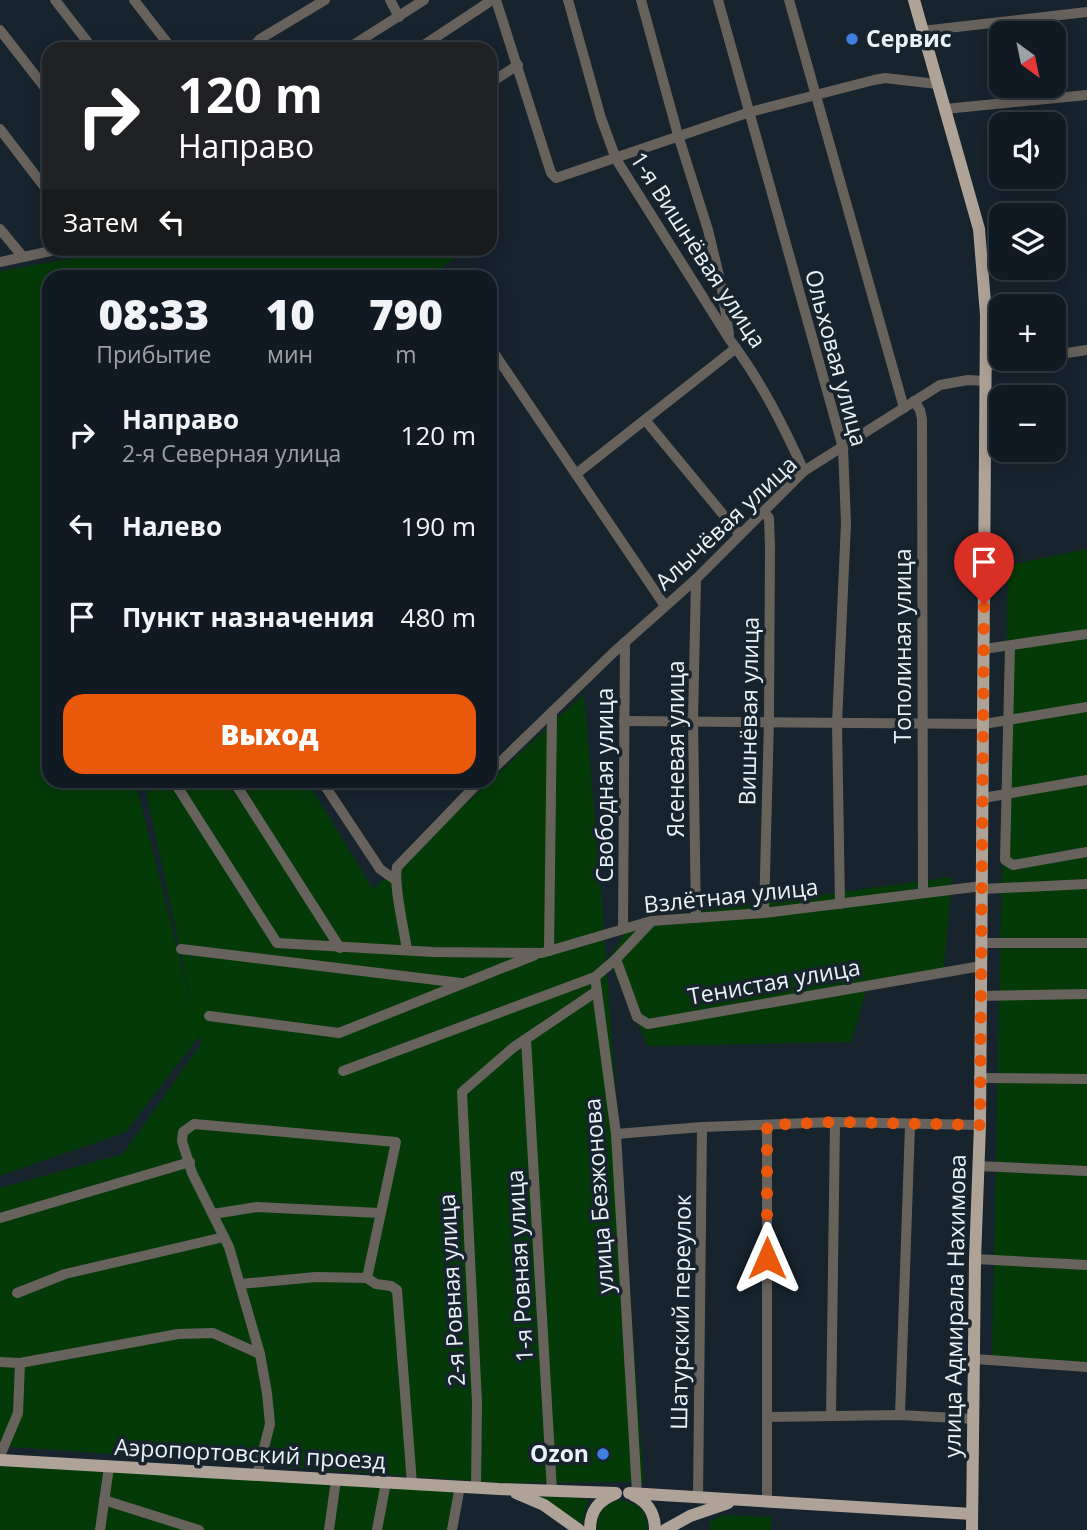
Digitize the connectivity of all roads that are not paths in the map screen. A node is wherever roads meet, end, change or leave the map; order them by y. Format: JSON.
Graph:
{"nodes":[{"id":1,"x":55,"y":0,"type":"edge"},
{"id":2,"x":134,"y":0,"type":"edge"},
{"id":3,"x":325,"y":0,"type":"edge"},
{"id":4,"x":390,"y":0,"type":"edge"},
{"id":5,"x":424,"y":0,"type":"edge"},
{"id":6,"x":494,"y":0,"type":"edge"},
{"id":7,"x":568,"y":0,"type":"edge"},
{"id":8,"x":641,"y":0,"type":"edge"},
{"id":9,"x":718,"y":0,"type":"edge"},
{"id":10,"x":789,"y":0,"type":"edge"},
{"id":11,"x":914,"y":0,"type":"edge"},
{"id":12,"x":1087,"y":12,"type":"edge"},
{"id":13,"x":399,"y":17,"type":"junction"},
{"id":14,"x":0,"y":30,"type":"edge"},
{"id":15,"x":922,"y":31,"type":"junction"},
{"id":16,"x":88,"y":42,"type":"edge"},
{"id":17,"x":167,"y":42,"type":"edge"},
{"id":18,"x":258,"y":42,"type":"edge"},
{"id":19,"x":358,"y":42,"type":"edge"},
{"id":20,"x":429,"y":42,"type":"edge"},
{"id":21,"x":518,"y":65,"type":"junction"},
{"id":22,"x":497,"y":78,"type":"edge"},
{"id":23,"x":42,"y":84,"type":"edge"},
{"id":24,"x":937,"y":84,"type":"junction"},
{"id":25,"x":1087,"y":95,"type":"edge"},
{"id":26,"x":816,"y":96,"type":"junction"},
{"id":27,"x":944,"y":108,"type":"junction"},
{"id":28,"x":750,"y":112,"type":"junction"},
{"id":29,"x":0,"y":129,"type":"edge"},
{"id":30,"x":678,"y":135,"type":"junction"},
{"id":31,"x":616,"y":159,"type":"junction"},
{"id":32,"x":42,"y":184,"type":"edge"},
{"id":33,"x":0,"y":229,"type":"edge"},
{"id":34,"x":42,"y":253,"type":"edge"},
{"id":35,"x":23,"y":257,"type":"junction"},
{"id":36,"x":0,"y":262,"type":"edge"},
{"id":37,"x":733,"y":344,"type":"junction"},
{"id":38,"x":1087,"y":350,"type":"edge"},
{"id":39,"x":1066,"y":353,"type":"edge"},
{"id":40,"x":497,"y":357,"type":"edge"},
{"id":41,"x":986,"y":366,"type":"junction"},
{"id":42,"x":989,"y":366,"type":"edge"},
{"id":43,"x":986,"y":381,"type":"junction"},
{"id":44,"x":914,"y":401,"type":"junction"},
{"id":45,"x":904,"y":408,"type":"junction"},
{"id":46,"x":646,"y":421,"type":"junction"},
{"id":47,"x":843,"y":448,"type":"junction"},
{"id":48,"x":804,"y":471,"type":"junction"},
{"id":49,"x":576,"y":474,"type":"junction"},
{"id":50,"x":764,"y":512,"type":"junction"},
{"id":51,"x":740,"y":535,"type":"junction"},
{"id":52,"x":696,"y":579,"type":"junction"},
{"id":53,"x":665,"y":606,"type":"junction"},
{"id":54,"x":1087,"y":634,"type":"edge"},
{"id":55,"x":625,"y":642,"type":"junction"},
{"id":56,"x":1010,"y":646,"type":"junction"},
{"id":57,"x":984,"y":649,"type":"junction"},
{"id":58,"x":1087,"y":707,"type":"edge"},
{"id":59,"x":552,"y":712,"type":"junction"},
{"id":60,"x":769,"y":720,"type":"junction"},
{"id":61,"x":1010,"y":720,"type":"junction"},
{"id":62,"x":624,"y":721,"type":"junction"},
{"id":63,"x":693,"y":721,"type":"junction"},
{"id":64,"x":837,"y":723,"type":"junction"},
{"id":65,"x":923,"y":724,"type":"junction"},
{"id":66,"x":984,"y":724,"type":"junction"},
{"id":67,"x":497,"y":765,"type":"edge"},
{"id":68,"x":1087,"y":780,"type":"edge"},
{"id":69,"x":178,"y":788,"type":"edge"},
{"id":70,"x":238,"y":788,"type":"edge"},
{"id":71,"x":325,"y":788,"type":"edge"},
{"id":72,"x":473,"y":788,"type":"edge"},
{"id":73,"x":1006,"y":794,"type":"junction"},
{"id":74,"x":983,"y":798,"type":"junction"},
{"id":75,"x":1087,"y":852,"type":"edge"},
{"id":76,"x":394,"y":879,"type":"junction"},
{"id":77,"x":1087,"y":884,"type":"edge"},
{"id":78,"x":982,"y":888,"type":"junction"},
{"id":79,"x":923,"y":893,"type":"junction"},
{"id":80,"x":840,"y":904,"type":"junction"},
{"id":81,"x":764,"y":913,"type":"junction"},
{"id":82,"x":696,"y":918,"type":"junction"},
{"id":83,"x":651,"y":921,"type":"junction"},
{"id":84,"x":623,"y":929,"type":"junction"},
{"id":85,"x":982,"y":943,"type":"junction"},
{"id":86,"x":1087,"y":943,"type":"edge"},
{"id":87,"x":340,"y":948,"type":"junction"},
{"id":88,"x":181,"y":949,"type":"dead end"},
{"id":89,"x":407,"y":950,"type":"junction"},
{"id":90,"x":546,"y":952,"type":"junction"},
{"id":91,"x":616,"y":959,"type":"junction"},
{"id":92,"x":981,"y":966,"type":"junction"},
{"id":93,"x":595,"y":977,"type":"junction"},
{"id":94,"x":465,"y":983,"type":"junction"},
{"id":95,"x":597,"y":991,"type":"junction"},
{"id":96,"x":1087,"y":994,"type":"edge"},
{"id":97,"x":981,"y":996,"type":"junction"},
{"id":98,"x":209,"y":1016,"type":"dead end"},
{"id":99,"x":526,"y":1039,"type":"junction"},
{"id":100,"x":343,"y":1070,"type":"dead end"},
{"id":101,"x":979,"y":1078,"type":"junction"},
{"id":102,"x":1087,"y":1079,"type":"edge"},
{"id":103,"x":835,"y":1122,"type":"junction"},
{"id":104,"x":767,"y":1125,"type":"junction"},
{"id":105,"x":910,"y":1125,"type":"junction"},
{"id":106,"x":980,"y":1125,"type":"junction"},
{"id":107,"x":702,"y":1127,"type":"junction"},
{"id":108,"x":616,"y":1134,"type":"junction"},
{"id":109,"x":190,"y":1162,"type":"junction"},
{"id":110,"x":978,"y":1166,"type":"junction"},
{"id":111,"x":1087,"y":1171,"type":"edge"},
{"id":112,"x":380,"y":1213,"type":"junction"},
{"id":113,"x":213,"y":1214,"type":"junction"},
{"id":114,"x":0,"y":1218,"type":"edge"},
{"id":115,"x":225,"y":1237,"type":"junction"},
{"id":116,"x":975,"y":1259,"type":"junction"},
{"id":117,"x":1087,"y":1265,"type":"edge"},
{"id":118,"x":367,"y":1278,"type":"junction"},
{"id":119,"x":240,"y":1284,"type":"junction"},
{"id":120,"x":17,"y":1293,"type":"dead end"},
{"id":121,"x":260,"y":1354,"type":"junction"},
{"id":122,"x":975,"y":1359,"type":"junction"},
{"id":123,"x":0,"y":1362,"type":"edge"},
{"id":124,"x":20,"y":1363,"type":"junction"},
{"id":125,"x":1087,"y":1367,"type":"edge"},
{"id":126,"x":900,"y":1415,"type":"junction"},
{"id":127,"x":831,"y":1416,"type":"junction"},
{"id":128,"x":767,"y":1417,"type":"junction"},
{"id":129,"x":974,"y":1419,"type":"junction"},
{"id":130,"x":0,"y":1458,"type":"edge"},
{"id":131,"x":109,"y":1467,"type":"junction"},
{"id":132,"x":257,"y":1475,"type":"junction"},
{"id":133,"x":337,"y":1480,"type":"junction"},
{"id":134,"x":386,"y":1482,"type":"junction"},
{"id":135,"x":412,"y":1484,"type":"junction"},
{"id":136,"x":460,"y":1486,"type":"junction"},
{"id":137,"x":477,"y":1487,"type":"junction"},
{"id":138,"x":499,"y":1489,"type":"junction"},
{"id":139,"x":552,"y":1491,"type":"junction"},
{"id":140,"x":627,"y":1493,"type":"junction"},
{"id":141,"x":698,"y":1498,"type":"junction"},
{"id":142,"x":104,"y":1500,"type":"junction"},
{"id":143,"x":738,"y":1500,"type":"junction"},
{"id":144,"x":767,"y":1501,"type":"junction"},
{"id":145,"x":972,"y":1514,"type":"junction"},
{"id":146,"x":100,"y":1530,"type":"edge"},
{"id":147,"x":199,"y":1530,"type":"edge"},
{"id":148,"x":329,"y":1530,"type":"edge"},
{"id":149,"x":377,"y":1530,"type":"edge"},
{"id":150,"x":452,"y":1530,"type":"edge"},
{"id":151,"x":579,"y":1530,"type":"edge"},
{"id":152,"x":590,"y":1530,"type":"edge"},
{"id":153,"x":655,"y":1530,"type":"edge"},
{"id":154,"x":665,"y":1530,"type":"edge"},
{"id":155,"x":972,"y":1530,"type":"edge"}],
"edges":[{"from":1,"to":16,"type":"street"},
{"from":2,"to":17,"type":"street"},
{"from":3,"to":18,"type":"street"},
{"from":4,"to":13,"type":"street"},
{"from":5,"to":13,"type":"street"},
{"from":6,"to":20,"type":"street"},
{"from":6,"to":21,"type":"street"},
{"from":7,"to":31,"type":"street","name":"1-я Вишнёвая улица"},
{"from":8,"to":30,"type":"street"},
{"from":9,"to":28,"type":"street","name":"Ольховая улица"},
{"from":10,"to":26,"type":"street"},
{"from":11,"to":15,"type":"main road","name":"улица Адмирала Нахимова"},
{"from":12,"to":15,"type":"street"},
{"from":13,"to":19,"type":"street"},
{"from":14,"to":23,"type":"street"},
{"from":15,"to":24,"type":"main road","name":"улица Адмирала Нахимова"},
{"from":21,"to":22,"type":"street"},
{"from":21,"to":31,"type":"street"},
{"from":24,"to":26,"type":"street"},
{"from":24,"to":27,"type":"main road","name":"улица Адмирала Нахимова"},
{"from":25,"to":27,"type":"street"},
{"from":26,"to":28,"type":"street"},
{"from":26,"to":45,"type":"street"},
{"from":27,"to":41,"type":"main road","name":"улица Адмирала Нахимова"},
{"from":28,"to":30,"type":"street"},
{"from":28,"to":47,"type":"street","name":"Ольховая улица"},
{"from":29,"to":32,"type":"street"},
{"from":30,"to":31,"type":"street"},
{"from":30,"to":37,"type":"street"},
{"from":31,"to":37,"type":"street","name":"1-я Вишнёвая улица"},
{"from":33,"to":35,"type":"street"},
{"from":34,"to":35,"type":"street"},
{"from":35,"to":36,"type":"street"},
{"from":37,"to":46,"type":"street"},
{"from":37,"to":48,"type":"street","name":"1-я Вишнёвая улица"},
{"from":38,"to":39,"type":"street"},
{"from":40,"to":49,"type":"street"},
{"from":41,"to":42,"type":"street"},
{"from":41,"to":43,"type":"main road","name":"улица Адмирала Нахимова"},
{"from":43,"to":44,"type":"street","name":"Алычёвая улица"},
{"from":43,"to":57,"type":"main road","name":"улица Адмирала Нахимова"},
{"from":44,"to":45,"type":"street","name":"Алычёвая улица"},
{"from":44,"to":65,"type":"street","name":"Тополиная улица"},
{"from":45,"to":47,"type":"street","name":"Алычёвая улица"},
{"from":46,"to":49,"type":"street"},
{"from":46,"to":51,"type":"street"},
{"from":47,"to":48,"type":"street","name":"Алычёвая улица"},
{"from":47,"to":64,"type":"street","name":"Ольховая улица"},
{"from":48,"to":50,"type":"street","name":"Алычёвая улица"},
{"from":49,"to":53,"type":"street"},
{"from":50,"to":51,"type":"street","name":"Алычёвая улица"},
{"from":50,"to":60,"type":"street","name":"Вишнёвая улица"},
{"from":51,"to":52,"type":"street","name":"Алычёвая улица"},
{"from":52,"to":53,"type":"street","name":"Алычёвая улица"},
{"from":52,"to":63,"type":"street","name":"Ясеневая улица"},
{"from":53,"to":55,"type":"street","name":"Алычёвая улица"},
{"from":54,"to":56,"type":"street"},
{"from":55,"to":59,"type":"street","name":"Алычёвая улица"},
{"from":55,"to":62,"type":"street","name":"Свободная улица"},
{"from":56,"to":57,"type":"street"},
{"from":56,"to":61,"type":"street"},
{"from":57,"to":66,"type":"main road","name":"улица Адмирала Нахимова"},
{"from":58,"to":61,"type":"street"},
{"from":59,"to":67,"type":"street","name":"Алычёвая улица"},
{"from":59,"to":90,"type":"street"},
{"from":60,"to":63,"type":"street"},
{"from":60,"to":64,"type":"street"},
{"from":60,"to":81,"type":"street","name":"Вишнёвая улица"},
{"from":61,"to":66,"type":"street"},
{"from":61,"to":73,"type":"street"},
{"from":62,"to":63,"type":"street"},
{"from":62,"to":84,"type":"street","name":"Свободная улица"},
{"from":63,"to":82,"type":"street","name":"Ясеневая улица"},
{"from":64,"to":65,"type":"street"},
{"from":64,"to":80,"type":"street","name":"Ольховая улица"},
{"from":65,"to":66,"type":"street"},
{"from":65,"to":79,"type":"street","name":"Тополиная улица"},
{"from":66,"to":74,"type":"main road","name":"улица Адмирала Нахимова"},
{"from":68,"to":73,"type":"street"},
{"from":69,"to":87,"type":"street","name":"Взлётная улица"},
{"from":70,"to":87,"type":"street"},
{"from":71,"to":76,"type":"street"},
{"from":72,"to":76,"type":"street"},
{"from":73,"to":74,"type":"street"},
{"from":73,"to":75,"type":"street"},
{"from":74,"to":78,"type":"main road","name":"улица Адмирала Нахимова"},
{"from":76,"to":89,"type":"street"},
{"from":77,"to":78,"type":"street","name":"Взлётная улица"},
{"from":78,"to":79,"type":"street","name":"Взлётная улица"},
{"from":78,"to":85,"type":"main road","name":"улица Адмирала Нахимова"},
{"from":79,"to":80,"type":"street","name":"Взлётная улица"},
{"from":80,"to":81,"type":"street","name":"Взлётная улица"},
{"from":81,"to":82,"type":"street","name":"Взлётная улица"},
{"from":82,"to":83,"type":"street","name":"Взлётная улица"},
{"from":83,"to":84,"type":"street","name":"Взлётная улица"},
{"from":83,"to":91,"type":"street"},
{"from":84,"to":90,"type":"street","name":"Взлётная улица"},
{"from":85,"to":86,"type":"street"},
{"from":85,"to":92,"type":"main road","name":"улица Адмирала Нахимова"},
{"from":87,"to":89,"type":"street","name":"Взлётная улица"},
{"from":88,"to":94,"type":"street"},
{"from":89,"to":90,"type":"street","name":"Взлётная улица"},
{"from":90,"to":94,"type":"street"},
{"from":91,"to":92,"type":"street","name":"Тенистая улица"},
{"from":91,"to":93,"type":"street"},
{"from":92,"to":97,"type":"main road","name":"улица Адмирала Нахимова"},
{"from":93,"to":95,"type":"street","name":"улица Безжонова"},
{"from":93,"to":100,"type":"street"},
{"from":94,"to":98,"type":"street"},
{"from":95,"to":99,"type":"street"},
{"from":95,"to":108,"type":"street","name":"улица Безжонова"},
{"from":96,"to":97,"type":"street"},
{"from":97,"to":101,"type":"main road","name":"улица Адмирала Нахимова"},
{"from":99,"to":137,"type":"street","name":"2-я Ровная улица"},
{"from":99,"to":139,"type":"street","name":"1-я Ровная улица"},
{"from":101,"to":102,"type":"street"},
{"from":101,"to":106,"type":"main road","name":"улица Адмирала Нахимова"},
{"from":103,"to":104,"type":"street"},
{"from":103,"to":105,"type":"street"},
{"from":103,"to":127,"type":"street"},
{"from":104,"to":107,"type":"street"},
{"from":104,"to":128,"type":"street"},
{"from":105,"to":106,"type":"street"},
{"from":105,"to":126,"type":"street"},
{"from":106,"to":110,"type":"main road","name":"улица Адмирала Нахимова"},
{"from":107,"to":108,"type":"street"},
{"from":107,"to":141,"type":"street","name":"Шатурский переулок"},
{"from":108,"to":140,"type":"street","name":"улица Безжонова"},
{"from":109,"to":112,"type":"street"},
{"from":109,"to":113,"type":"street"},
{"from":109,"to":114,"type":"street"},
{"from":110,"to":111,"type":"street"},
{"from":110,"to":116,"type":"main road","name":"улица Адмирала Нахимова"},
{"from":112,"to":113,"type":"street"},
{"from":112,"to":118,"type":"street"},
{"from":113,"to":115,"type":"street"},
{"from":115,"to":119,"type":"street"},
{"from":115,"to":120,"type":"street"},
{"from":116,"to":117,"type":"street"},
{"from":116,"to":122,"type":"main road","name":"улица Адмирала Нахимова"},
{"from":118,"to":119,"type":"street"},
{"from":118,"to":135,"type":"street"},
{"from":119,"to":121,"type":"street"},
{"from":121,"to":124,"type":"street"},
{"from":121,"to":132,"type":"street"},
{"from":122,"to":125,"type":"street"},
{"from":122,"to":129,"type":"main road","name":"улица Адмирала Нахимова"},
{"from":123,"to":124,"type":"street"},
{"from":124,"to":130,"type":"street"},
{"from":126,"to":127,"type":"street"},
{"from":126,"to":129,"type":"street"},
{"from":127,"to":128,"type":"street"},
{"from":128,"to":144,"type":"street"},
{"from":129,"to":145,"type":"main road","name":"улица Адмирала Нахимова"},
{"from":130,"to":131,"type":"main road","name":"Аэропортовский проезд"},
{"from":131,"to":132,"type":"main road","name":"Аэропортовский проезд"},
{"from":131,"to":142,"type":"street"},
{"from":132,"to":133,"type":"main road","name":"Аэропортовский проезд"},
{"from":133,"to":134,"type":"main road","name":"Аэропортовский проезд"},
{"from":133,"to":148,"type":"street"},
{"from":134,"to":135,"type":"main road","name":"Аэропортовский проезд"},
{"from":134,"to":149,"type":"street"},
{"from":135,"to":136,"type":"main road","name":"Аэропортовский проезд"},
{"from":136,"to":137,"type":"main road","name":"Аэропортовский проезд"},
{"from":136,"to":150,"type":"street"},
{"from":137,"to":138,"type":"main road","name":"Аэропортовский проезд"},
{"from":138,"to":139,"type":"main road"},
{"from":138,"to":151,"type":"main road"},
{"from":139,"to":140,"type":"main road"},
{"from":140,"to":141,"type":"main road"},
{"from":140,"to":152,"type":"main road"},
{"from":140,"to":153,"type":"main road"},
{"from":141,"to":143,"type":"main road"},
{"from":142,"to":146,"type":"street"},
{"from":142,"to":147,"type":"street"},
{"from":143,"to":144,"type":"main road"},
{"from":143,"to":154,"type":"main road"},
{"from":144,"to":145,"type":"main road"},
{"from":145,"to":155,"type":"main road","name":"улица Адмирала Нахимова"}]}
